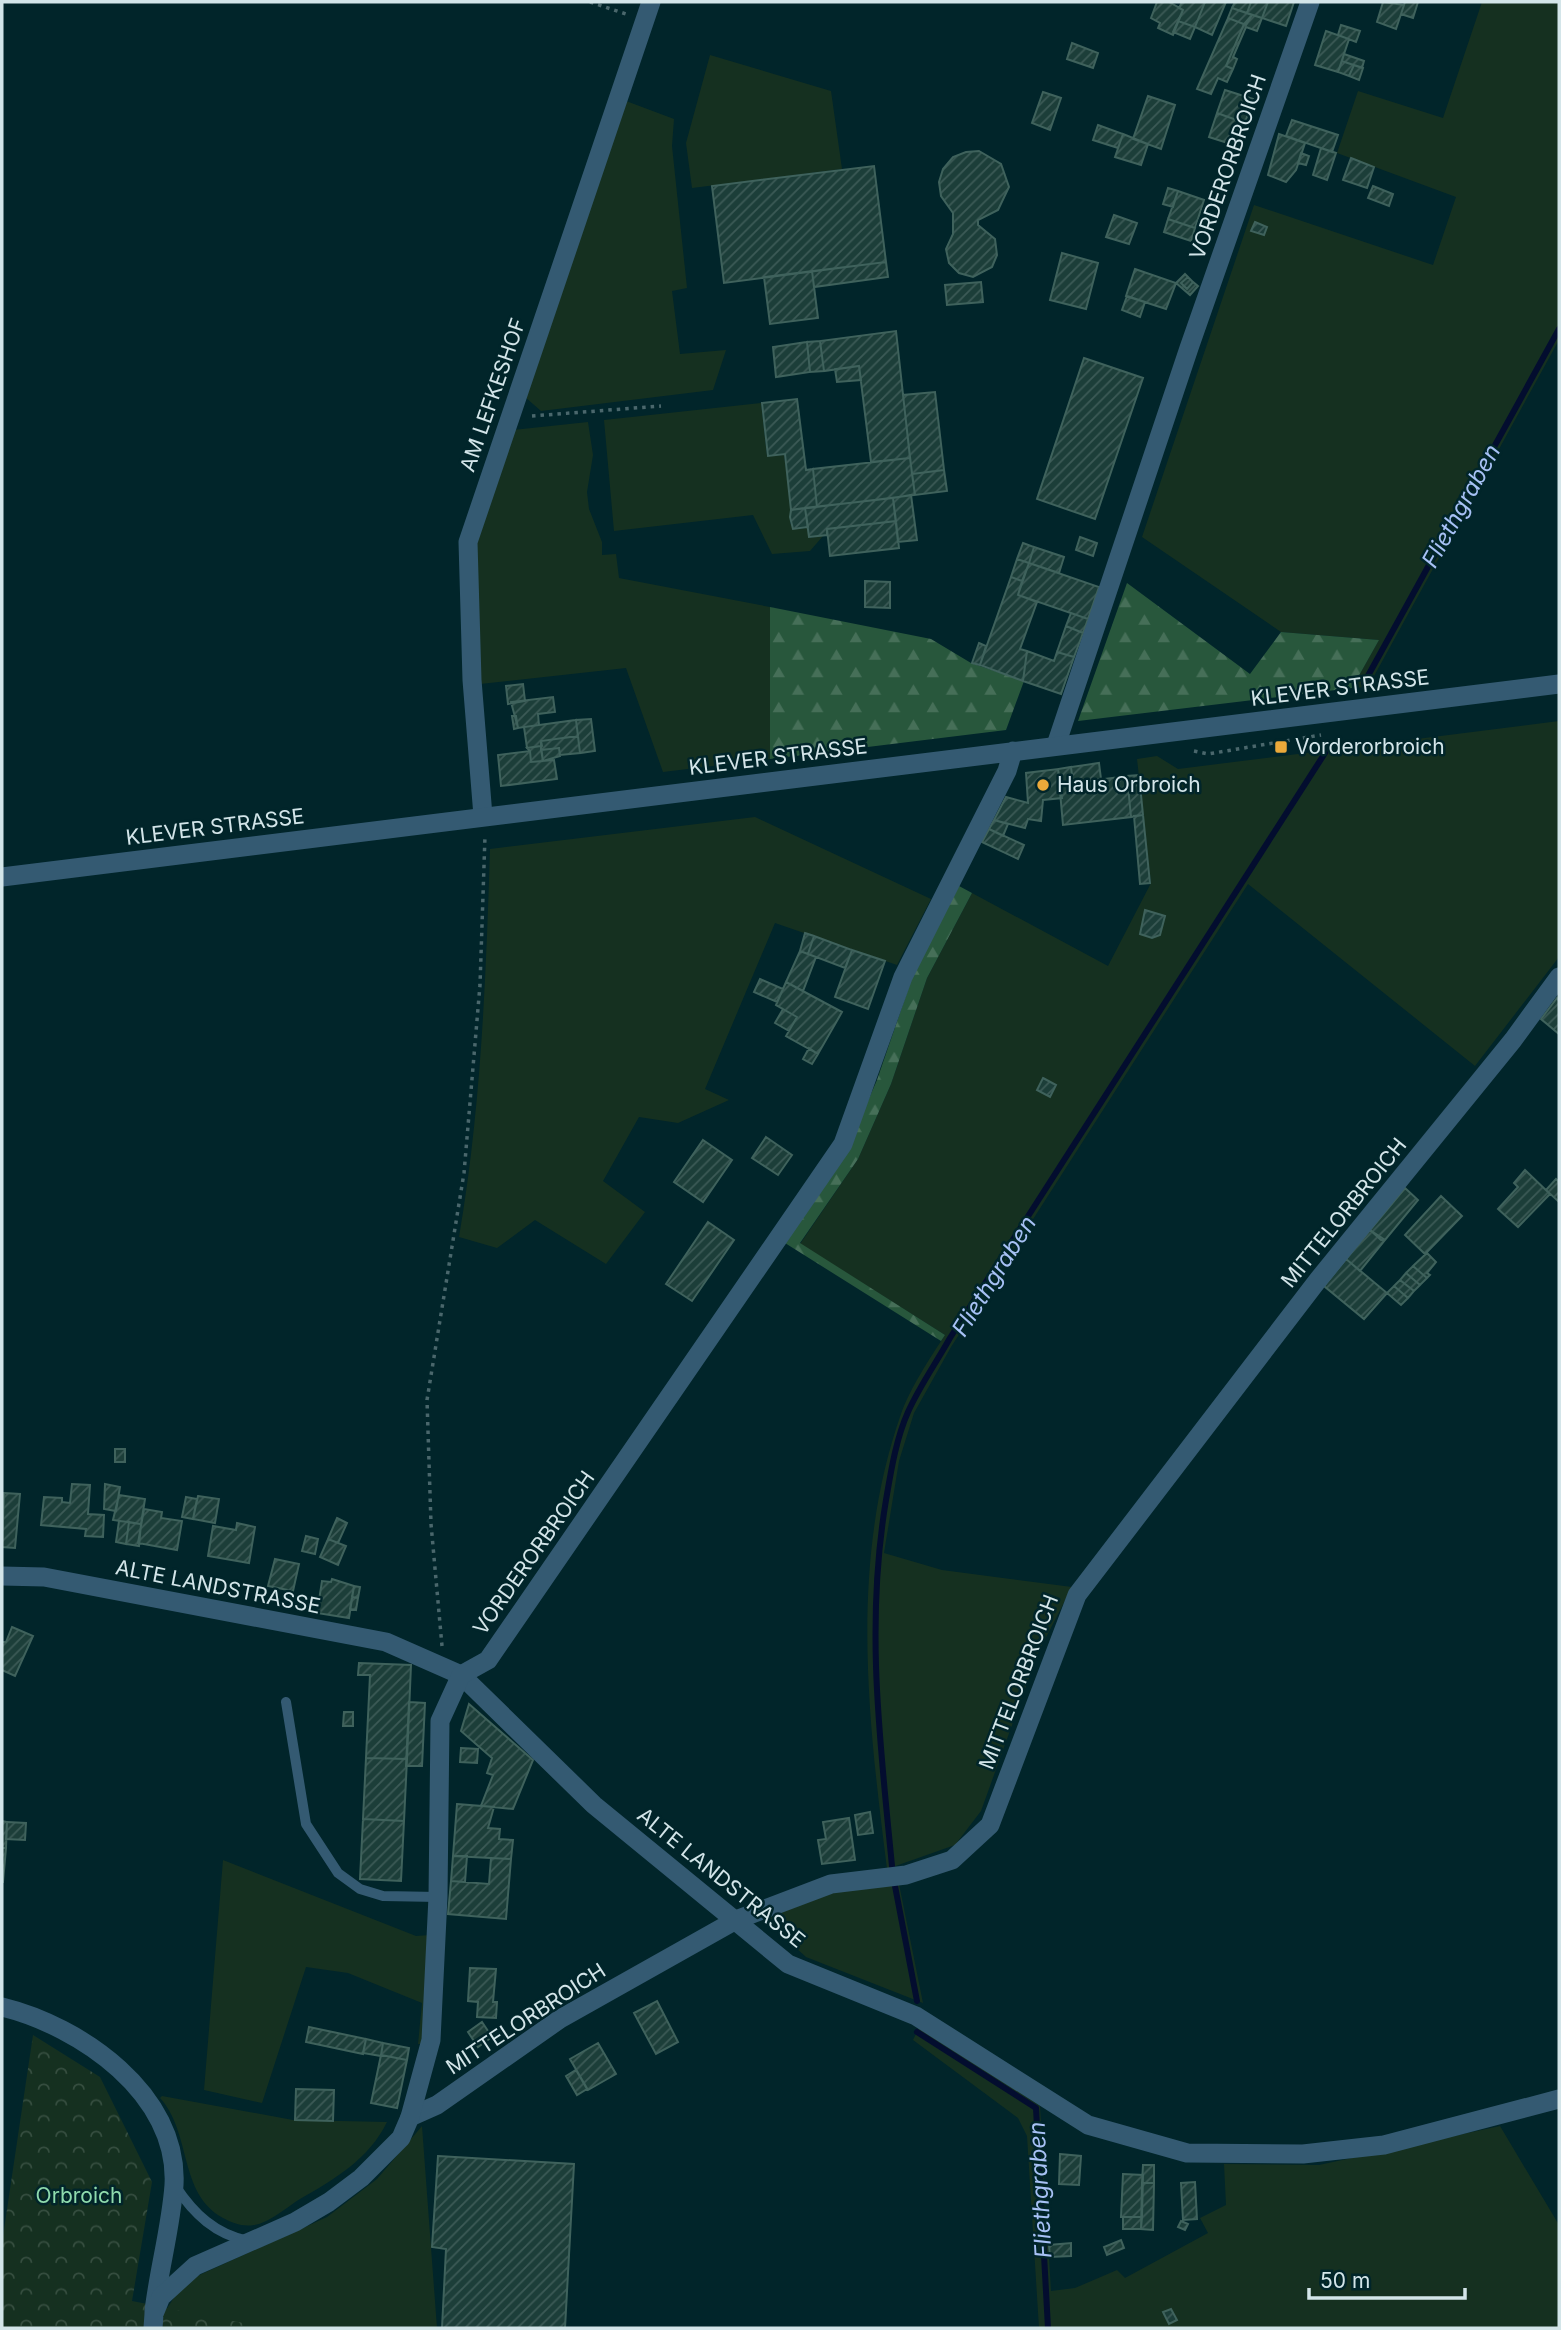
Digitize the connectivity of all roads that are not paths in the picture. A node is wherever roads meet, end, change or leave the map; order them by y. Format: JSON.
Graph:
{"nodes":[{"id":1,"x":651,"y":2,"type":"edge"},
{"id":2,"x":1310,"y":2,"type":"edge"},
{"id":3,"x":1559,"y":684,"type":"edge"},
{"id":4,"x":1056,"y":745,"type":"junction"},
{"id":5,"x":1013,"y":751,"type":"junction"},
{"id":6,"x":483,"y":816,"type":"junction"},
{"id":7,"x":2,"y":877,"type":"edge"},
{"id":8,"x":1559,"y":977,"type":"edge"},
{"id":9,"x":2,"y":1576,"type":"edge"},
{"id":10,"x":452,"y":1671,"type":"junction"},
{"id":11,"x":286,"y":1702,"type":"dead end"},
{"id":12,"x":438,"y":1897,"type":"junction"},
{"id":13,"x":736,"y":1920,"type":"junction"},
{"id":14,"x":2,"y":2007,"type":"edge"},
{"id":15,"x":1559,"y":2099,"type":"edge"},
{"id":16,"x":410,"y":2117,"type":"junction"},
{"id":17,"x":174,"y":2183,"type":"junction"},
{"id":18,"x":250,"y":2241,"type":"junction"},
{"id":19,"x":153,"y":2321,"type":"edge"}],
"edges":[{"from":1,"to":6,"type":"street","name":"AM LEFKESHOF"},
{"from":2,"to":4,"type":"street","name":"VORDERORBROICH"},
{"from":3,"to":4,"type":"street","name":"KLEVER STRASSE"},
{"from":4,"to":5,"type":"street","name":"KLEVER STRASSE"},
{"from":5,"to":6,"type":"street","name":"KLEVER STRASSE"},
{"from":5,"to":10,"type":"street","name":"VORDERORBROICH"},
{"from":6,"to":7,"type":"street","name":"KLEVER STRASSE"},
{"from":8,"to":13,"type":"street","name":"MITTELORBROICH"},
{"from":9,"to":10,"type":"street","name":"ALTE LANDSTRASSE"},
{"from":10,"to":12,"type":"street"},
{"from":10,"to":13,"type":"street","name":"ALTE LANDSTRASSE"},
{"from":11,"to":12,"type":"lane"},
{"from":12,"to":16,"type":"street"},
{"from":13,"to":15,"type":"street","name":"ALTE LANDSTRASSE"},
{"from":13,"to":16,"type":"street","name":"MITTELORBROICH"},
{"from":14,"to":17,"type":"street"},
{"from":16,"to":18,"type":"street"},
{"from":17,"to":18,"type":"lane"},
{"from":17,"to":19,"type":"street"},
{"from":18,"to":19,"type":"street"}]}
